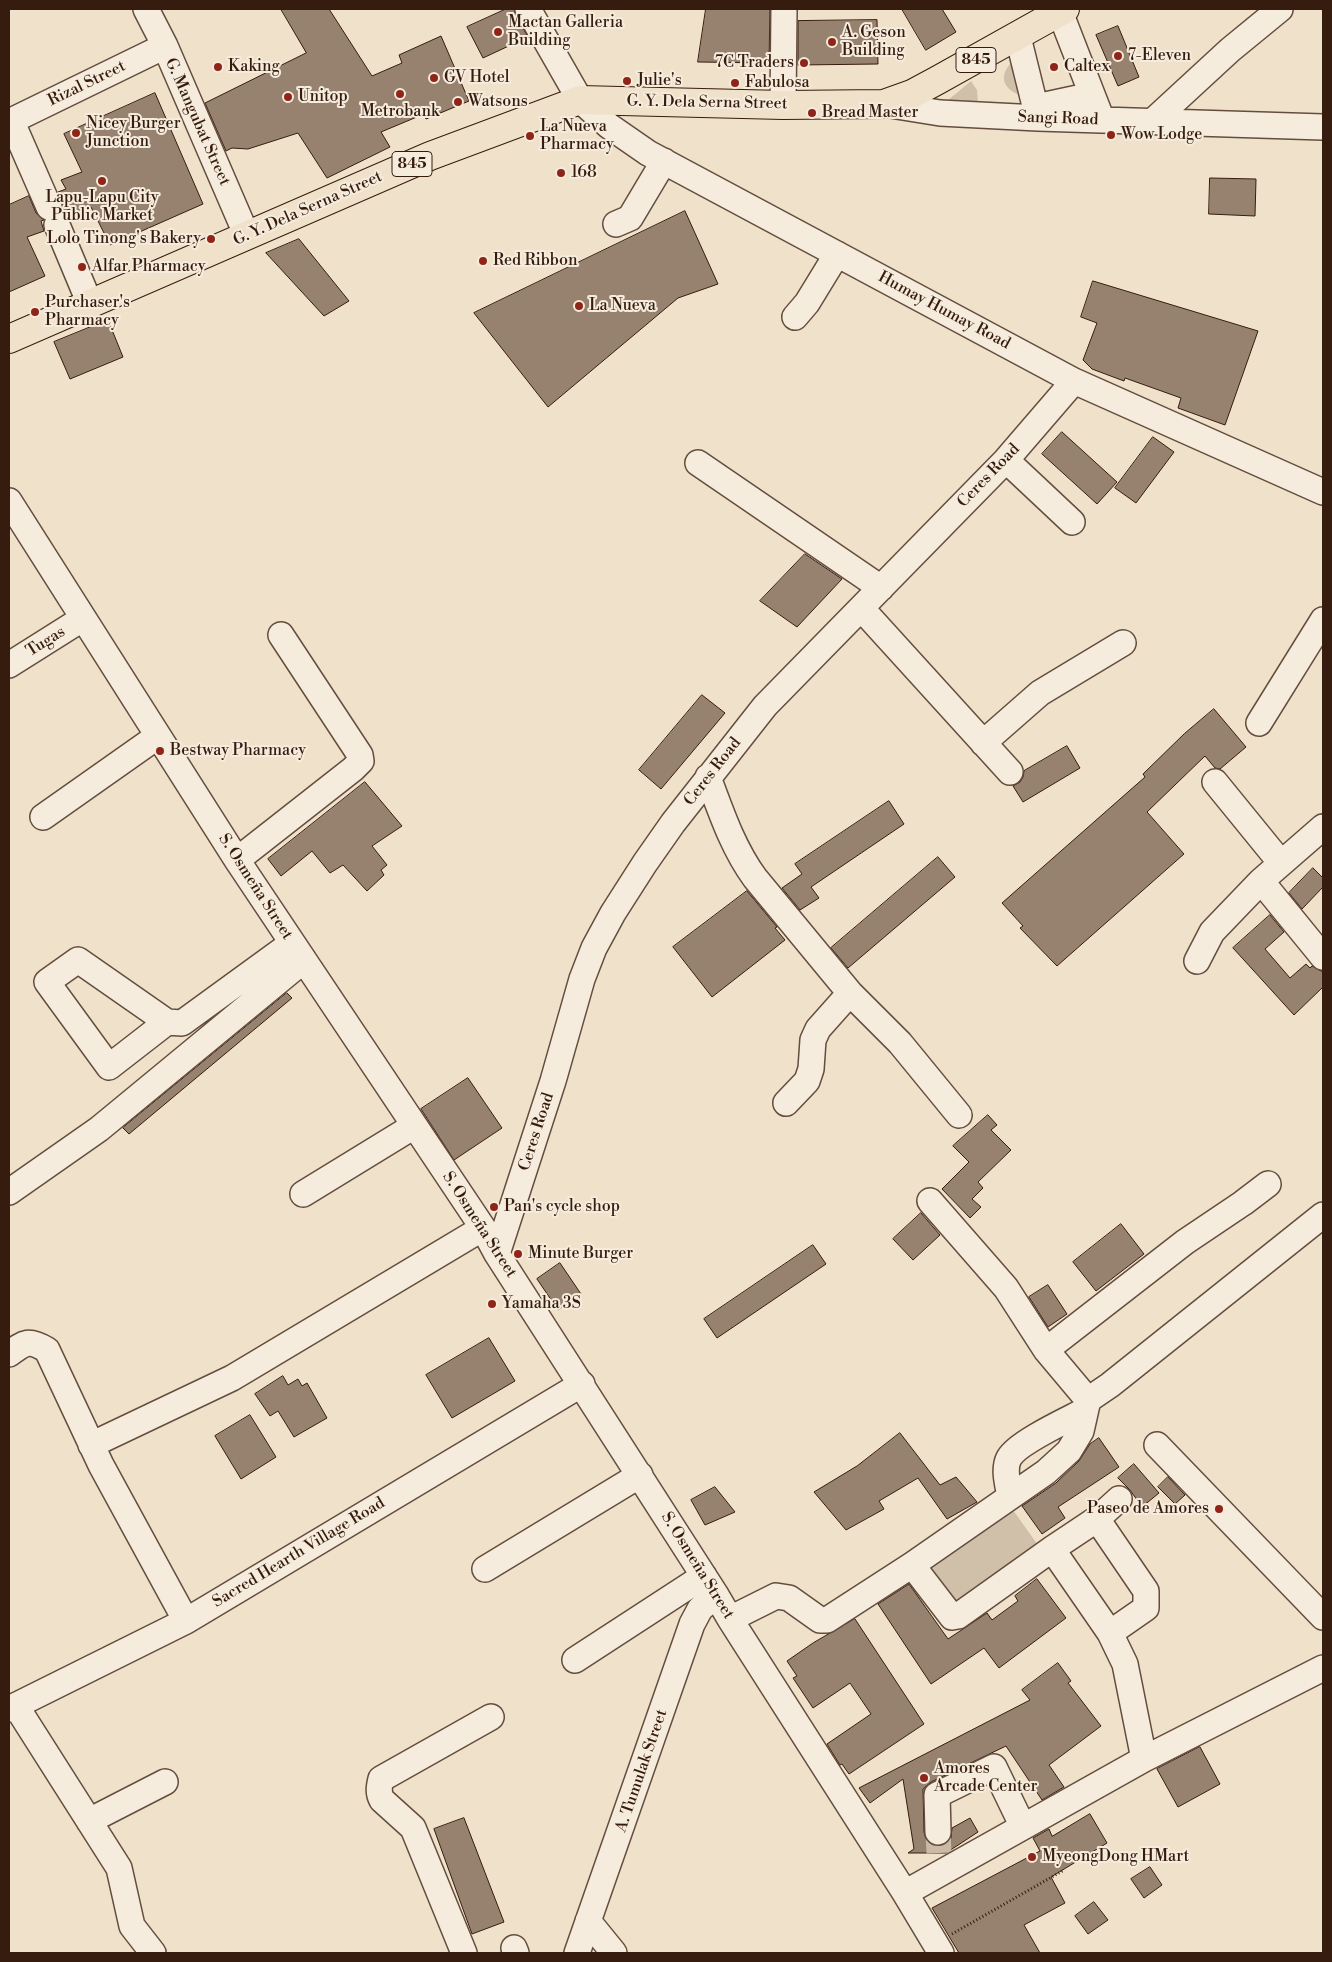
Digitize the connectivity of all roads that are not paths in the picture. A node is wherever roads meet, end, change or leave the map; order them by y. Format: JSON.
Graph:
{"nodes":[{"id":1,"x":146,"y":9,"type":"edge"},
{"id":2,"x":528,"y":9,"type":"edge"},
{"id":3,"x":784,"y":9,"type":"edge"},
{"id":4,"x":1280,"y":9,"type":"edge"},
{"id":5,"x":1063,"y":10,"type":"edge"},
{"id":6,"x":1018,"y":37,"type":"junction"},
{"id":7,"x":164,"y":46,"type":"junction"},
{"id":8,"x":1092,"y":95,"type":"junction"},
{"id":9,"x":580,"y":100,"type":"junction"},
{"id":10,"x":884,"y":104,"type":"junction"},
{"id":11,"x":783,"y":105,"type":"junction"},
{"id":12,"x":1037,"y":113,"type":"junction"},
{"id":13,"x":1102,"y":120,"type":"junction"},
{"id":14,"x":10,"y":121,"type":"edge"},
{"id":15,"x":1152,"y":121,"type":"junction"},
{"id":16,"x":1323,"y":127,"type":"edge"},
{"id":17,"x":664,"y":161,"type":"junction"},
{"id":18,"x":616,"y":224,"type":"dead end"},
{"id":19,"x":247,"y":236,"type":"junction"},
{"id":20,"x":836,"y":254,"type":"junction"},
{"id":21,"x":90,"y":304,"type":"junction"},
{"id":22,"x":795,"y":317,"type":"dead end"},
{"id":23,"x":9,"y":339,"type":"edge"},
{"id":24,"x":1074,"y":381,"type":"junction"},
{"id":25,"x":1006,"y":460,"type":"junction"},
{"id":26,"x":698,"y":463,"type":"dead end"},
{"id":27,"x":1323,"y":492,"type":"edge"},
{"id":28,"x":9,"y":501,"type":"edge"},
{"id":29,"x":1072,"y":522,"type":"dead end"},
{"id":30,"x":880,"y":588,"type":"junction"},
{"id":31,"x":861,"y":608,"type":"junction"},
{"id":32,"x":82,"y":619,"type":"junction"},
{"id":33,"x":1323,"y":620,"type":"edge"},
{"id":34,"x":281,"y":634,"type":"dead end"},
{"id":35,"x":1123,"y":643,"type":"dead end"},
{"id":36,"x":9,"y":664,"type":"edge"},
{"id":37,"x":1259,"y":723,"type":"dead end"},
{"id":38,"x":158,"y":736,"type":"junction"},
{"id":39,"x":984,"y":743,"type":"junction"},
{"id":40,"x":1010,"y":772,"type":"dead end"},
{"id":41,"x":708,"y":777,"type":"junction"},
{"id":42,"x":1215,"y":782,"type":"dead end"},
{"id":43,"x":43,"y":817,"type":"dead end"},
{"id":44,"x":1323,"y":827,"type":"edge"},
{"id":45,"x":236,"y":860,"type":"junction"},
{"id":46,"x":1280,"y":863,"type":"junction"},
{"id":47,"x":1261,"y":881,"type":"junction"},
{"id":48,"x":298,"y":951,"type":"junction"},
{"id":49,"x":1323,"y":957,"type":"edge"},
{"id":50,"x":1197,"y":961,"type":"dead end"},
{"id":51,"x":850,"y":993,"type":"junction"},
{"id":52,"x":167,"y":1022,"type":"junction"},
{"id":53,"x":786,"y":1103,"type":"dead end"},
{"id":54,"x":959,"y":1115,"type":"dead end"},
{"id":55,"x":414,"y":1126,"type":"junction"},
{"id":56,"x":1268,"y":1184,"type":"dead end"},
{"id":57,"x":9,"y":1192,"type":"edge"},
{"id":58,"x":303,"y":1194,"type":"dead end"},
{"id":59,"x":930,"y":1201,"type":"dead end"},
{"id":60,"x":1323,"y":1215,"type":"edge"},
{"id":61,"x":483,"y":1228,"type":"junction"},
{"id":62,"x":497,"y":1254,"type":"junction"},
{"id":63,"x":1046,"y":1350,"type":"junction"},
{"id":64,"x":9,"y":1354,"type":"edge"},
{"id":65,"x":582,"y":1384,"type":"junction"},
{"id":66,"x":1086,"y":1405,"type":"junction"},
{"id":67,"x":91,"y":1445,"type":"junction"},
{"id":68,"x":1157,"y":1445,"type":"dead end"},
{"id":69,"x":640,"y":1475,"type":"junction"},
{"id":70,"x":1010,"y":1496,"type":"junction"},
{"id":71,"x":1119,"y":1499,"type":"dead end"},
{"id":72,"x":1097,"y":1519,"type":"junction"},
{"id":73,"x":1052,"y":1549,"type":"junction"},
{"id":74,"x":912,"y":1565,"type":"junction"},
{"id":75,"x":485,"y":1569,"type":"dead end"},
{"id":76,"x":710,"y":1585,"type":"junction"},
{"id":77,"x":1323,"y":1617,"type":"edge"},
{"id":78,"x":730,"y":1619,"type":"junction"},
{"id":79,"x":186,"y":1621,"type":"junction"},
{"id":80,"x":1110,"y":1633,"type":"junction"},
{"id":81,"x":575,"y":1660,"type":"dead end"},
{"id":82,"x":1323,"y":1668,"type":"edge"},
{"id":83,"x":12,"y":1707,"type":"edge"},
{"id":84,"x":491,"y":1717,"type":"dead end"},
{"id":85,"x":1144,"y":1759,"type":"junction"},
{"id":86,"x":165,"y":1782,"type":"dead end"},
{"id":87,"x":89,"y":1821,"type":"junction"},
{"id":88,"x":1023,"y":1827,"type":"junction"},
{"id":89,"x":940,"y":1852,"type":"junction"},
{"id":90,"x":905,"y":1893,"type":"junction"},
{"id":91,"x":588,"y":1921,"type":"junction"},
{"id":92,"x":935,"y":1950,"type":"edge"},
{"id":93,"x":153,"y":1953,"type":"edge"},
{"id":94,"x":464,"y":1953,"type":"edge"},
{"id":95,"x":577,"y":1953,"type":"edge"},
{"id":96,"x":614,"y":1953,"type":"edge"}],
"edges":[{"from":1,"to":7,"type":"street","name":"G. Mangubat Street"},
{"from":2,"to":9,"type":"street","name":"Humay Humay Road"},
{"from":3,"to":11,"type":"street"},
{"from":4,"to":15,"type":"street"},
{"from":5,"to":6,"type":"main road","number":"845"},
{"from":5,"to":8,"type":"street"},
{"from":6,"to":10,"type":"main road","number":"845"},
{"from":6,"to":12,"type":"street"},
{"from":7,"to":14,"type":"street","name":"Rizal Street"},
{"from":7,"to":19,"type":"street","name":"G. Mangubat Street"},
{"from":8,"to":12,"type":"street"},
{"from":8,"to":13,"type":"street"},
{"from":9,"to":11,"type":"main road","name":"G. Y. Dela Serna Street","number":"845"},
{"from":9,"to":17,"type":"street","name":"Humay Humay Road"},
{"from":9,"to":19,"type":"main road","name":"G. Y. Dela Serna Street","number":"845"},
{"from":10,"to":11,"type":"main road","name":"G. Y. Dela Serna Street","number":"845"},
{"from":10,"to":12,"type":"street","name":"Sangi Road"},
{"from":12,"to":13,"type":"street","name":"Sangi Road"},
{"from":13,"to":15,"type":"street","name":"Sangi Road"},
{"from":14,"to":21,"type":"street"},
{"from":15,"to":16,"type":"street","name":"Sangi Road"},
{"from":17,"to":18,"type":"street"},
{"from":17,"to":20,"type":"street","name":"Humay Humay Road"},
{"from":19,"to":21,"type":"main road","name":"G. Y. Dela Serna Street","number":"845"},
{"from":20,"to":22,"type":"street"},
{"from":20,"to":24,"type":"street","name":"Humay Humay Road"},
{"from":21,"to":23,"type":"main road","name":"G. Y. Dela Serna Street","number":"845"},
{"from":24,"to":25,"type":"street","name":"Ceres Road"},
{"from":24,"to":27,"type":"street","name":"Humay Humay Road"},
{"from":25,"to":29,"type":"street"},
{"from":25,"to":30,"type":"street","name":"Ceres Road"},
{"from":26,"to":30,"type":"street"},
{"from":28,"to":32,"type":"street","name":"S. Osmeña Street"},
{"from":30,"to":31,"type":"street","name":"Ceres Road"},
{"from":31,"to":39,"type":"street"},
{"from":31,"to":41,"type":"street","name":"Ceres Road"},
{"from":32,"to":36,"type":"street","name":"Tugas"},
{"from":32,"to":38,"type":"street","name":"S. Osmeña Street"},
{"from":33,"to":37,"type":"street"},
{"from":34,"to":45,"type":"street"},
{"from":35,"to":39,"type":"street"},
{"from":38,"to":43,"type":"street"},
{"from":38,"to":45,"type":"street","name":"S. Osmeña Street"},
{"from":39,"to":40,"type":"street"},
{"from":41,"to":51,"type":"street"},
{"from":41,"to":62,"type":"street","name":"Ceres Road"},
{"from":42,"to":46,"type":"street"},
{"from":44,"to":46,"type":"street"},
{"from":45,"to":48,"type":"street","name":"S. Osmeña Street"},
{"from":46,"to":47,"type":"street"},
{"from":47,"to":49,"type":"street"},
{"from":47,"to":50,"type":"street"},
{"from":48,"to":52,"type":"street"},
{"from":48,"to":55,"type":"street","name":"S. Osmeña Street"},
{"from":48,"to":57,"type":"street"},
{"from":51,"to":53,"type":"street"},
{"from":51,"to":54,"type":"street"},
{"from":52,"to":52,"type":"street"},
{"from":55,"to":58,"type":"street"},
{"from":55,"to":61,"type":"street","name":"S. Osmeña Street"},
{"from":56,"to":63,"type":"street"},
{"from":59,"to":63,"type":"street"},
{"from":60,"to":66,"type":"street"},
{"from":61,"to":62,"type":"street","name":"S. Osmeña Street"},
{"from":61,"to":67,"type":"street"},
{"from":62,"to":65,"type":"street","name":"S. Osmeña Street"},
{"from":63,"to":66,"type":"street"},
{"from":64,"to":67,"type":"street"},
{"from":65,"to":69,"type":"street","name":"S. Osmeña Street"},
{"from":65,"to":79,"type":"street","name":"Sacred Hearth Village Road"},
{"from":66,"to":70,"type":"street"},
{"from":66,"to":70,"type":"street"},
{"from":67,"to":79,"type":"street"},
{"from":68,"to":77,"type":"street"},
{"from":69,"to":75,"type":"street"},
{"from":69,"to":76,"type":"street","name":"S. Osmeña Street"},
{"from":70,"to":74,"type":"street"},
{"from":71,"to":72,"type":"street"},
{"from":72,"to":73,"type":"street"},
{"from":72,"to":80,"type":"street"},
{"from":73,"to":74,"type":"street"},
{"from":73,"to":80,"type":"street"},
{"from":74,"to":78,"type":"street"},
{"from":76,"to":78,"type":"street","name":"S. Osmeña Street"},
{"from":76,"to":81,"type":"street"},
{"from":76,"to":91,"type":"street","name":"A. Tumulak Street"},
{"from":78,"to":90,"type":"street","name":"S. Osmeña Street"},
{"from":79,"to":83,"type":"street","name":"Sacred Hearth Village Road"},
{"from":80,"to":85,"type":"street"},
{"from":82,"to":85,"type":"street"},
{"from":83,"to":87,"type":"street"},
{"from":84,"to":94,"type":"street"},
{"from":85,"to":88,"type":"street"},
{"from":86,"to":87,"type":"street"},
{"from":87,"to":93,"type":"street"},
{"from":88,"to":89,"type":"street"},
{"from":88,"to":89,"type":"street"},
{"from":89,"to":90,"type":"street"},
{"from":90,"to":92,"type":"street","name":"S. Osmeña Street"},
{"from":91,"to":95,"type":"street","name":"A. Tumulak Street"},
{"from":91,"to":96,"type":"street"}]}
